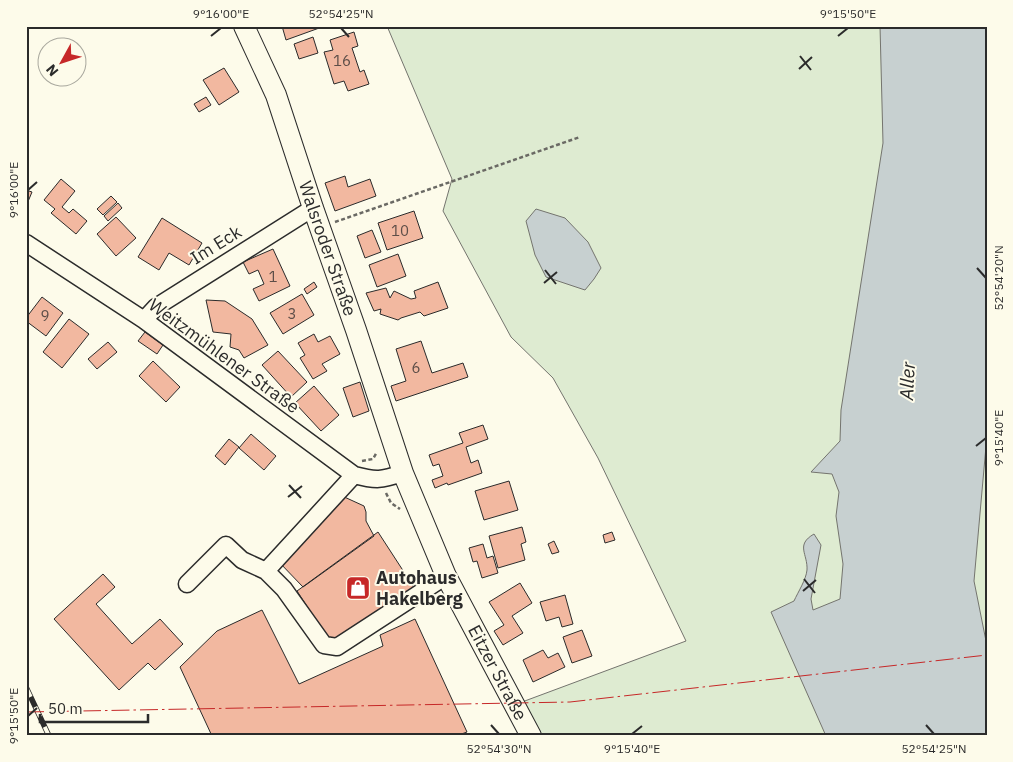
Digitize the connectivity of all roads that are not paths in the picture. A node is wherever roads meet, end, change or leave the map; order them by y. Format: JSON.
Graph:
{"nodes":[{"id":1,"x":244,"y":26,"type":"edge"},
{"id":2,"x":313,"y":208,"type":"junction"},
{"id":3,"x":26,"y":243,"type":"edge"},
{"id":4,"x":144,"y":320,"type":"junction"},
{"id":5,"x":403,"y":472,"type":"junction"},
{"id":6,"x":354,"y":475,"type":"junction"},
{"id":7,"x":266,"y":570,"type":"junction"},
{"id":8,"x":446,"y":576,"type":"junction"},
{"id":9,"x":187,"y":584,"type":"dead end"},
{"id":10,"x":531,"y":736,"type":"edge"}],
"edges":[{"from":1,"to":2,"type":"main road","name":"Walsroder Straße"},
{"from":2,"to":4,"type":"street","name":"Im Eck"},
{"from":2,"to":5,"type":"main road","name":"Walsroder Straße"},
{"from":3,"to":4,"type":"street","name":"Weitzmühlener Straße"},
{"from":4,"to":6,"type":"street","name":"Weitzmühlener Straße"},
{"from":5,"to":6,"type":"street","name":"Weitzmühlener Straße"},
{"from":5,"to":8,"type":"main road","name":"Eitzer Straße"},
{"from":6,"to":7,"type":"street"},
{"from":7,"to":8,"type":"street"},
{"from":7,"to":9,"type":"street"},
{"from":8,"to":10,"type":"main road","name":"Eitzer Straße"}]}
